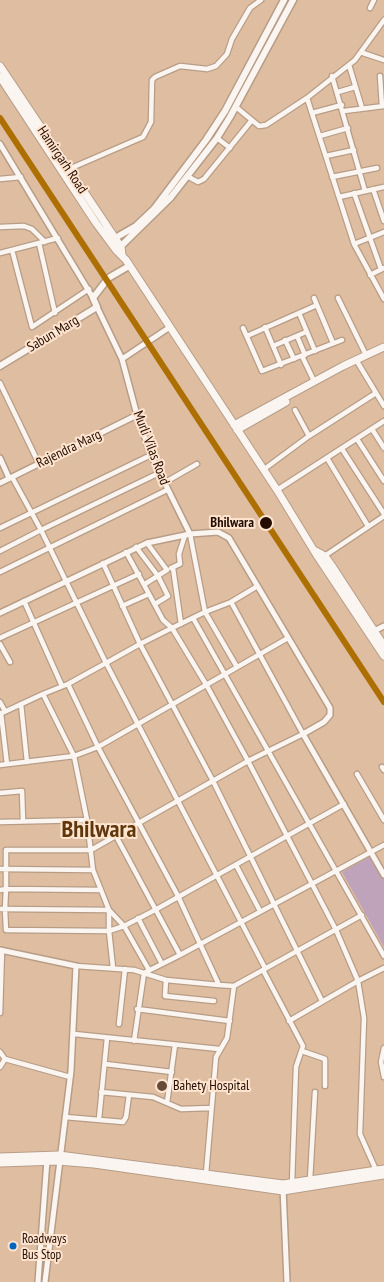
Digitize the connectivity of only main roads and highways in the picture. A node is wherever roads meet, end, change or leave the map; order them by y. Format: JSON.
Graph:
{"nodes":[{"id":1,"x":284,"y":0,"type":"edge"},
{"id":2,"x":293,"y":0,"type":"edge"},
{"id":3,"x":0,"y":66,"type":"edge"},
{"id":4,"x":0,"y":77,"type":"edge"},
{"id":5,"x":112,"y":239,"type":"junction"},
{"id":6,"x":119,"y":251,"type":"junction"},
{"id":7,"x":130,"y":266,"type":"junction"},
{"id":8,"x":384,"y":347,"type":"edge"},
{"id":9,"x":384,"y":352,"type":"edge"},
{"id":10,"x":0,"y":366,"type":"edge"},
{"id":11,"x":235,"y":427,"type":"junction"},
{"id":12,"x":381,"y":642,"type":"edge"},
{"id":13,"x":384,"y":656,"type":"edge"},
{"id":14,"x":0,"y":1158,"type":"edge"},
{"id":15,"x":46,"y":1158,"type":"junction"},
{"id":16,"x":0,"y":1163,"type":"edge"},
{"id":17,"x":384,"y":1169,"type":"edge"},
{"id":18,"x":177,"y":1173,"type":"junction"},
{"id":19,"x":384,"y":1175,"type":"edge"},
{"id":20,"x":283,"y":1187,"type":"junction"}],
"edges":[{"from":1,"to":5,"type":"main road"},
{"from":2,"to":6,"type":"main road"},
{"from":3,"to":5,"type":"main road","name":"Hamirgarh Road"},
{"from":4,"to":5,"type":"main road","name":"Hamirgarh Road"},
{"from":5,"to":6,"type":"main road","name":"Hamirgarh Road"},
{"from":6,"to":7,"type":"main road","name":"Hamirgarh Road"},
{"from":7,"to":10,"type":"main road","name":"Sabun Marg"},
{"from":7,"to":11,"type":"main road","name":"Hamirgarh Road"},
{"from":8,"to":11,"type":"main road"},
{"from":9,"to":11,"type":"main road"},
{"from":11,"to":12,"type":"main road","name":"Hamirgarh Road"},
{"from":12,"to":13,"type":"main road"},
{"from":14,"to":15,"type":"main road"},
{"from":15,"to":16,"type":"main road"},
{"from":15,"to":18,"type":"main road"},
{"from":17,"to":20,"type":"main road"},
{"from":18,"to":20,"type":"main road"},
{"from":18,"to":20,"type":"main road"},
{"from":19,"to":20,"type":"main road"}]}
